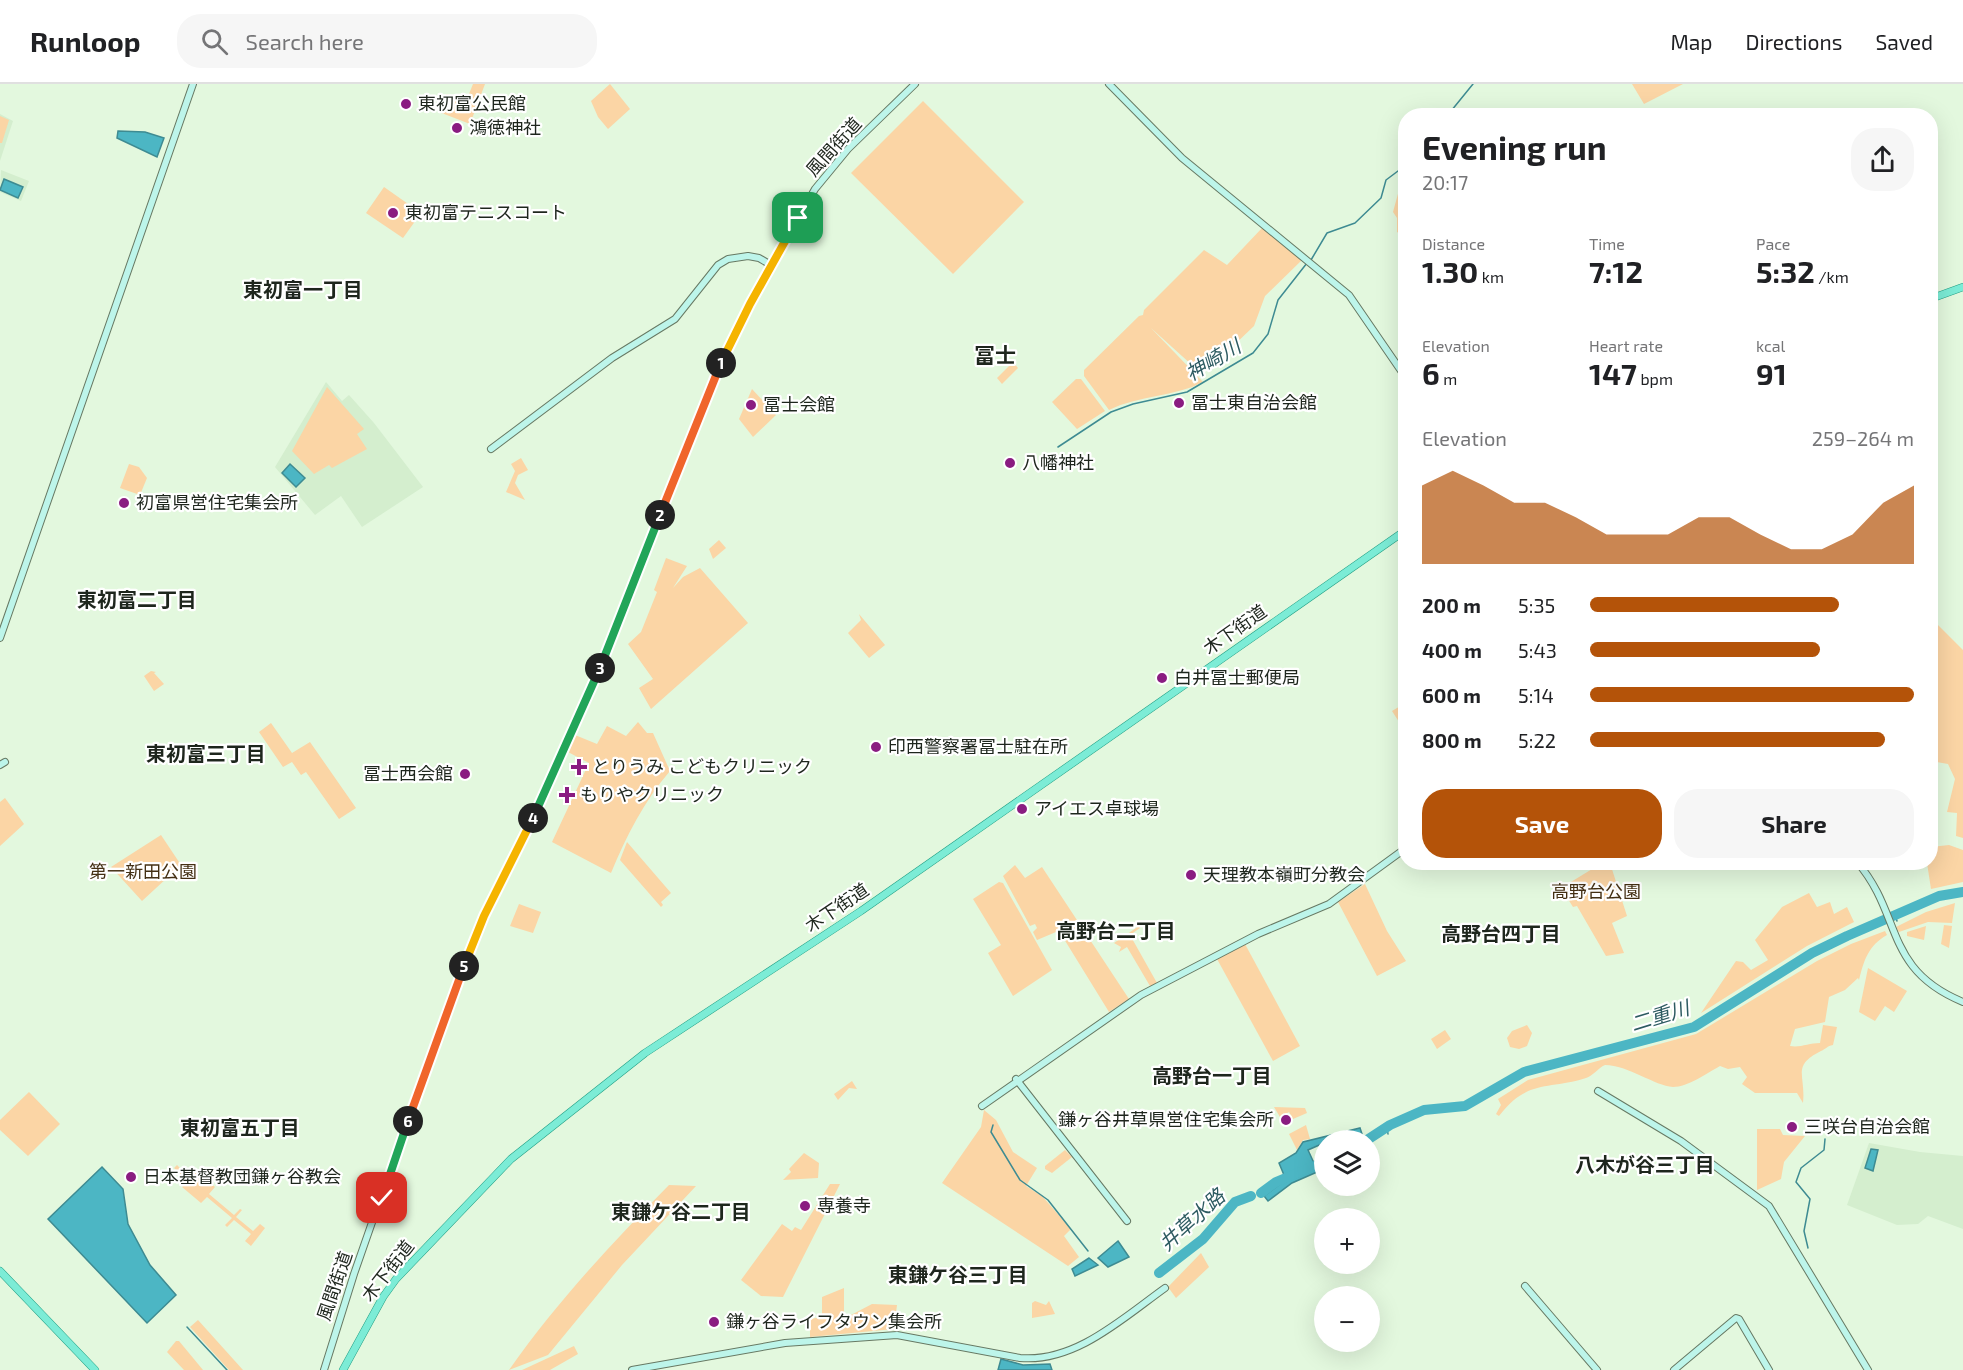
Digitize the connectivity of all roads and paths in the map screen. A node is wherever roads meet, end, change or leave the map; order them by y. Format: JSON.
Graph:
{"nodes":[{"id":1,"x":193,"y":84,"type":"edge"},
{"id":2,"x":915,"y":84,"type":"edge"},
{"id":3,"x":1109,"y":84,"type":"edge"},
{"id":4,"x":771,"y":265,"type":"junction"},
{"id":5,"x":1963,"y":287,"type":"edge"},
{"id":6,"x":1938,"y":296,"type":"edge"},
{"id":7,"x":1398,"y":366,"type":"edge"},
{"id":8,"x":491,"y":449,"type":"dead end"},
{"id":9,"x":1398,"y":536,"type":"edge"},
{"id":10,"x":0,"y":638,"type":"edge"},
{"id":11,"x":1398,"y":854,"type":"edge"},
{"id":12,"x":1863,"y":870,"type":"edge"},
{"id":13,"x":1963,"y":1002,"type":"edge"},
{"id":14,"x":1016,"y":1079,"type":"junction"},
{"id":15,"x":1598,"y":1092,"type":"dead end"},
{"id":16,"x":982,"y":1106,"type":"dead end"},
{"id":17,"x":1127,"y":1221,"type":"dead end"},
{"id":18,"x":0,"y":1271,"type":"edge"},
{"id":19,"x":1524,"y":1286,"type":"dead end"},
{"id":20,"x":1165,"y":1288,"type":"dead end"},
{"id":21,"x":95,"y":1370,"type":"edge"},
{"id":22,"x":324,"y":1370,"type":"edge"},
{"id":23,"x":343,"y":1370,"type":"edge"},
{"id":24,"x":632,"y":1370,"type":"edge"},
{"id":25,"x":1597,"y":1370,"type":"edge"},
{"id":26,"x":1674,"y":1370,"type":"edge"},
{"id":27,"x":1769,"y":1370,"type":"edge"},
{"id":28,"x":1868,"y":1370,"type":"edge"}],
"edges":[{"from":1,"to":10,"type":"street"},
{"from":2,"to":4,"type":"street","name":"風間街道"},
{"from":3,"to":7,"type":"street"},
{"from":4,"to":8,"type":"street"},
{"from":4,"to":22,"type":"street","name":"風間街道"},
{"from":5,"to":6,"type":"main road"},
{"from":9,"to":23,"type":"main road","name":"木下街道"},
{"from":11,"to":14,"type":"street"},
{"from":12,"to":13,"type":"street"},
{"from":14,"to":16,"type":"street"},
{"from":14,"to":17,"type":"street"},
{"from":15,"to":28,"type":"street"},
{"from":18,"to":21,"type":"main road"},
{"from":19,"to":25,"type":"street"},
{"from":20,"to":24,"type":"street"},
{"from":26,"to":27,"type":"street"}]}
